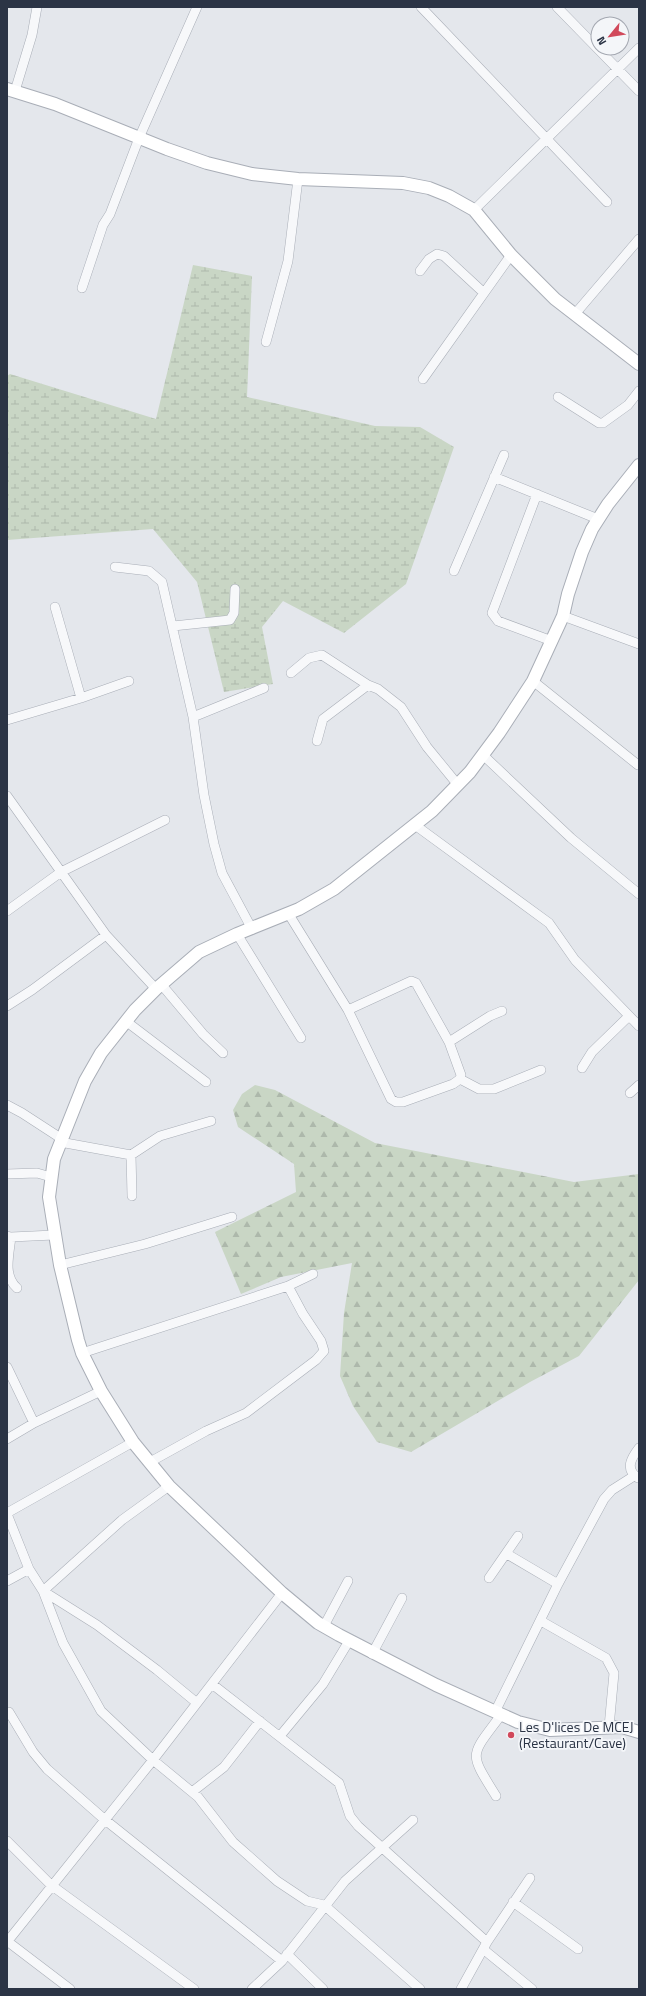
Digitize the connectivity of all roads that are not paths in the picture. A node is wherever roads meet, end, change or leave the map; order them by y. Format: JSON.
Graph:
{"nodes":[{"id":1,"x":37,"y":7,"type":"edge"},
{"id":2,"x":197,"y":7,"type":"edge"},
{"id":3,"x":421,"y":7,"type":"edge"},
{"id":4,"x":557,"y":7,"type":"edge"},
{"id":5,"x":639,"y":48,"type":"edge"},
{"id":6,"x":617,"y":69,"type":"junction"},
{"id":7,"x":11,"y":90,"type":"edge"},
{"id":8,"x":639,"y":91,"type":"edge"},
{"id":9,"x":139,"y":138,"type":"junction"},
{"id":10,"x":546,"y":139,"type":"junction"},
{"id":11,"x":298,"y":179,"type":"junction"},
{"id":12,"x":607,"y":202,"type":"dead end"},
{"id":13,"x":474,"y":210,"type":"junction"},
{"id":14,"x":639,"y":239,"type":"edge"},
{"id":15,"x":511,"y":255,"type":"junction"},
{"id":16,"x":420,"y":271,"type":"dead end"},
{"id":17,"x":82,"y":288,"type":"dead end"},
{"id":18,"x":484,"y":293,"type":"junction"},
{"id":19,"x":575,"y":314,"type":"junction"},
{"id":20,"x":266,"y":342,"type":"dead end"},
{"id":21,"x":639,"y":363,"type":"edge"},
{"id":22,"x":423,"y":379,"type":"dead end"},
{"id":23,"x":639,"y":391,"type":"edge"},
{"id":24,"x":558,"y":397,"type":"dead end"},
{"id":25,"x":504,"y":455,"type":"dead end"},
{"id":26,"x":639,"y":465,"type":"edge"},
{"id":27,"x":494,"y":477,"type":"junction"},
{"id":28,"x":537,"y":494,"type":"junction"},
{"id":29,"x":598,"y":519,"type":"junction"},
{"id":30,"x":115,"y":568,"type":"dead end"},
{"id":31,"x":454,"y":571,"type":"dead end"},
{"id":32,"x":235,"y":589,"type":"dead end"},
{"id":33,"x":55,"y":607,"type":"dead end"},
{"id":34,"x":563,"y":616,"type":"junction"},
{"id":35,"x":173,"y":626,"type":"junction"},
{"id":36,"x":552,"y":641,"type":"junction"},
{"id":37,"x":639,"y":644,"type":"edge"},
{"id":38,"x":291,"y":673,"type":"dead end"},
{"id":39,"x":129,"y":681,"type":"dead end"},
{"id":40,"x":533,"y":681,"type":"junction"},
{"id":41,"x":368,"y":685,"type":"junction"},
{"id":42,"x":264,"y":688,"type":"dead end"},
{"id":43,"x":81,"y":698,"type":"junction"},
{"id":44,"x":193,"y":717,"type":"junction"},
{"id":45,"x":7,"y":720,"type":"edge"},
{"id":46,"x":317,"y":741,"type":"dead end"},
{"id":47,"x":483,"y":755,"type":"junction"},
{"id":48,"x":638,"y":765,"type":"dead end"},
{"id":49,"x":458,"y":785,"type":"junction"},
{"id":50,"x":7,"y":796,"type":"edge"},
{"id":51,"x":165,"y":820,"type":"dead end"},
{"id":52,"x":415,"y":825,"type":"junction"},
{"id":53,"x":61,"y":872,"type":"junction"},
{"id":54,"x":639,"y":894,"type":"edge"},
{"id":55,"x":7,"y":911,"type":"edge"},
{"id":56,"x":288,"y":913,"type":"junction"},
{"id":57,"x":252,"y":929,"type":"junction"},
{"id":58,"x":237,"y":934,"type":"junction"},
{"id":59,"x":106,"y":935,"type":"junction"},
{"id":60,"x":159,"y":986,"type":"junction"},
{"id":61,"x":7,"y":1006,"type":"edge"},
{"id":62,"x":348,"y":1010,"type":"junction"},
{"id":63,"x":502,"y":1011,"type":"dead end"},
{"id":64,"x":629,"y":1016,"type":"junction"},
{"id":65,"x":127,"y":1022,"type":"junction"},
{"id":66,"x":639,"y":1026,"type":"edge"},
{"id":67,"x":301,"y":1038,"type":"dead end"},
{"id":68,"x":449,"y":1042,"type":"junction"},
{"id":69,"x":223,"y":1053,"type":"dead end"},
{"id":70,"x":582,"y":1068,"type":"dead end"},
{"id":71,"x":541,"y":1070,"type":"dead end"},
{"id":72,"x":460,"y":1079,"type":"junction"},
{"id":73,"x":206,"y":1082,"type":"dead end"},
{"id":74,"x":639,"y":1085,"type":"edge"},
{"id":75,"x":630,"y":1093,"type":"dead end"},
{"id":76,"x":7,"y":1105,"type":"edge"},
{"id":77,"x":211,"y":1121,"type":"dead end"},
{"id":78,"x":61,"y":1140,"type":"junction"},
{"id":79,"x":131,"y":1155,"type":"junction"},
{"id":80,"x":7,"y":1174,"type":"edge"},
{"id":81,"x":51,"y":1177,"type":"junction"},
{"id":82,"x":132,"y":1196,"type":"dead end"},
{"id":83,"x":232,"y":1217,"type":"dead end"},
{"id":84,"x":54,"y":1235,"type":"junction"},
{"id":85,"x":9,"y":1237,"type":"edge"},
{"id":86,"x":60,"y":1266,"type":"junction"},
{"id":87,"x":313,"y":1274,"type":"dead end"},
{"id":88,"x":288,"y":1286,"type":"junction"},
{"id":89,"x":17,"y":1288,"type":"dead end"},
{"id":90,"x":82,"y":1353,"type":"junction"},
{"id":91,"x":7,"y":1367,"type":"edge"},
{"id":92,"x":101,"y":1391,"type":"junction"},
{"id":93,"x":34,"y":1423,"type":"junction"},
{"id":94,"x":7,"y":1439,"type":"edge"},
{"id":95,"x":133,"y":1442,"type":"junction"},
{"id":96,"x":639,"y":1448,"type":"edge"},
{"id":97,"x":150,"y":1462,"type":"junction"},
{"id":98,"x":636,"y":1478,"type":"edge"},
{"id":99,"x":169,"y":1486,"type":"junction"},
{"id":100,"x":7,"y":1514,"type":"edge"},
{"id":101,"x":518,"y":1536,"type":"dead end"},
{"id":102,"x":507,"y":1554,"type":"junction"},
{"id":103,"x":29,"y":1569,"type":"junction"},
{"id":104,"x":489,"y":1578,"type":"dead end"},
{"id":105,"x":7,"y":1581,"type":"edge"},
{"id":106,"x":348,"y":1581,"type":"dead end"},
{"id":107,"x":558,"y":1584,"type":"junction"},
{"id":108,"x":42,"y":1591,"type":"junction"},
{"id":109,"x":282,"y":1593,"type":"junction"},
{"id":110,"x":402,"y":1598,"type":"dead end"},
{"id":111,"x":541,"y":1621,"type":"junction"},
{"id":112,"x":324,"y":1626,"type":"junction"},
{"id":113,"x":349,"y":1641,"type":"junction"},
{"id":114,"x":372,"y":1654,"type":"junction"},
{"id":115,"x":212,"y":1684,"type":"junction"},
{"id":116,"x":197,"y":1703,"type":"junction"},
{"id":117,"x":9,"y":1712,"type":"dead end"},
{"id":118,"x":498,"y":1713,"type":"junction"},
{"id":119,"x":260,"y":1721,"type":"junction"},
{"id":120,"x":610,"y":1727,"type":"junction"},
{"id":121,"x":639,"y":1732,"type":"edge"},
{"id":122,"x":280,"y":1736,"type":"junction"},
{"id":123,"x":153,"y":1760,"type":"junction"},
{"id":124,"x":192,"y":1792,"type":"junction"},
{"id":125,"x":496,"y":1796,"type":"dead end"},
{"id":126,"x":104,"y":1819,"type":"junction"},
{"id":127,"x":413,"y":1820,"type":"dead end"},
{"id":128,"x":7,"y":1841,"type":"edge"},
{"id":129,"x":382,"y":1848,"type":"junction"},
{"id":130,"x":530,"y":1878,"type":"dead end"},
{"id":131,"x":51,"y":1885,"type":"junction"},
{"id":132,"x":513,"y":1902,"type":"junction"},
{"id":133,"x":324,"y":1905,"type":"junction"},
{"id":134,"x":7,"y":1941,"type":"edge"},
{"id":135,"x":485,"y":1945,"type":"junction"},
{"id":136,"x":578,"y":1949,"type":"dead end"},
{"id":137,"x":285,"y":1957,"type":"junction"},
{"id":138,"x":70,"y":1989,"type":"edge"},
{"id":139,"x":194,"y":1989,"type":"edge"},
{"id":140,"x":252,"y":1989,"type":"edge"},
{"id":141,"x":324,"y":1989,"type":"edge"},
{"id":142,"x":420,"y":1989,"type":"edge"},
{"id":143,"x":461,"y":1989,"type":"edge"},
{"id":144,"x":532,"y":1989,"type":"edge"}],
"edges":[{"from":1,"to":7,"type":"street"},
{"from":2,"to":9,"type":"street"},
{"from":3,"to":10,"type":"street"},
{"from":4,"to":6,"type":"street"},
{"from":5,"to":6,"type":"street"},
{"from":6,"to":8,"type":"street"},
{"from":6,"to":10,"type":"street"},
{"from":7,"to":9,"type":"street"},
{"from":9,"to":11,"type":"street"},
{"from":9,"to":17,"type":"street"},
{"from":10,"to":12,"type":"street"},
{"from":10,"to":13,"type":"street"},
{"from":11,"to":13,"type":"street"},
{"from":11,"to":20,"type":"street"},
{"from":13,"to":15,"type":"street"},
{"from":14,"to":19,"type":"street"},
{"from":15,"to":18,"type":"street"},
{"from":15,"to":19,"type":"street"},
{"from":16,"to":18,"type":"street"},
{"from":18,"to":22,"type":"street"},
{"from":19,"to":21,"type":"street"},
{"from":23,"to":24,"type":"street"},
{"from":25,"to":27,"type":"street"},
{"from":26,"to":29,"type":"street"},
{"from":27,"to":28,"type":"street"},
{"from":27,"to":31,"type":"street"},
{"from":28,"to":29,"type":"street"},
{"from":28,"to":36,"type":"street"},
{"from":29,"to":34,"type":"street"},
{"from":30,"to":35,"type":"street"},
{"from":32,"to":35,"type":"street"},
{"from":33,"to":43,"type":"street"},
{"from":34,"to":36,"type":"street"},
{"from":34,"to":37,"type":"street"},
{"from":35,"to":44,"type":"street"},
{"from":36,"to":40,"type":"street"},
{"from":38,"to":41,"type":"street"},
{"from":39,"to":43,"type":"street"},
{"from":40,"to":47,"type":"street"},
{"from":40,"to":48,"type":"street"},
{"from":41,"to":46,"type":"street"},
{"from":41,"to":49,"type":"street"},
{"from":42,"to":44,"type":"street"},
{"from":43,"to":45,"type":"street"},
{"from":44,"to":57,"type":"street"},
{"from":47,"to":49,"type":"street"},
{"from":47,"to":54,"type":"street"},
{"from":49,"to":52,"type":"street"},
{"from":50,"to":53,"type":"street"},
{"from":51,"to":53,"type":"street"},
{"from":52,"to":56,"type":"street"},
{"from":52,"to":64,"type":"street"},
{"from":53,"to":55,"type":"street"},
{"from":53,"to":59,"type":"street"},
{"from":56,"to":57,"type":"street"},
{"from":56,"to":62,"type":"street"},
{"from":57,"to":58,"type":"street"},
{"from":58,"to":60,"type":"street"},
{"from":58,"to":67,"type":"street"},
{"from":59,"to":60,"type":"street"},
{"from":59,"to":61,"type":"street"},
{"from":60,"to":65,"type":"street"},
{"from":60,"to":69,"type":"street"},
{"from":62,"to":68,"type":"street"},
{"from":62,"to":72,"type":"street"},
{"from":63,"to":68,"type":"street"},
{"from":64,"to":66,"type":"street"},
{"from":64,"to":70,"type":"street"},
{"from":65,"to":73,"type":"street"},
{"from":65,"to":78,"type":"street"},
{"from":68,"to":72,"type":"street"},
{"from":71,"to":72,"type":"street"},
{"from":74,"to":75,"type":"street"},
{"from":76,"to":78,"type":"street"},
{"from":77,"to":79,"type":"street"},
{"from":78,"to":79,"type":"street"},
{"from":78,"to":81,"type":"street"},
{"from":79,"to":82,"type":"street"},
{"from":80,"to":81,"type":"street"},
{"from":81,"to":84,"type":"street"},
{"from":83,"to":86,"type":"street"},
{"from":84,"to":85,"type":"street"},
{"from":84,"to":86,"type":"street"},
{"from":85,"to":89,"type":"street"},
{"from":86,"to":90,"type":"street"},
{"from":87,"to":88,"type":"street"},
{"from":88,"to":90,"type":"street"},
{"from":88,"to":97,"type":"street"},
{"from":90,"to":92,"type":"street"},
{"from":91,"to":93,"type":"street"},
{"from":92,"to":93,"type":"street"},
{"from":92,"to":95,"type":"street"},
{"from":93,"to":94,"type":"street"},
{"from":95,"to":97,"type":"street"},
{"from":95,"to":100,"type":"street"},
{"from":96,"to":98,"type":"street"},
{"from":97,"to":99,"type":"street"},
{"from":98,"to":107,"type":"street"},
{"from":99,"to":108,"type":"street"},
{"from":99,"to":109,"type":"street"},
{"from":100,"to":103,"type":"street"},
{"from":101,"to":102,"type":"street"},
{"from":102,"to":104,"type":"street"},
{"from":102,"to":107,"type":"street"},
{"from":103,"to":105,"type":"street"},
{"from":103,"to":108,"type":"street"},
{"from":106,"to":112,"type":"street"},
{"from":107,"to":111,"type":"street"},
{"from":108,"to":116,"type":"street"},
{"from":108,"to":123,"type":"street"},
{"from":109,"to":112,"type":"street"},
{"from":109,"to":115,"type":"street"},
{"from":110,"to":114,"type":"street"},
{"from":111,"to":118,"type":"street"},
{"from":111,"to":120,"type":"street"},
{"from":112,"to":113,"type":"street"},
{"from":113,"to":114,"type":"street"},
{"from":113,"to":122,"type":"street"},
{"from":114,"to":118,"type":"street"},
{"from":115,"to":116,"type":"street"},
{"from":115,"to":119,"type":"street"},
{"from":116,"to":123,"type":"street"},
{"from":117,"to":126,"type":"street"},
{"from":118,"to":120,"type":"street"},
{"from":118,"to":125,"type":"street"},
{"from":119,"to":122,"type":"street"},
{"from":119,"to":124,"type":"street"},
{"from":120,"to":121,"type":"street"},
{"from":122,"to":129,"type":"street"},
{"from":123,"to":124,"type":"street"},
{"from":123,"to":126,"type":"street"},
{"from":124,"to":133,"type":"street"},
{"from":126,"to":131,"type":"street"},
{"from":126,"to":137,"type":"street"},
{"from":127,"to":129,"type":"street"},
{"from":128,"to":131,"type":"street"},
{"from":129,"to":133,"type":"street"},
{"from":129,"to":135,"type":"street"},
{"from":130,"to":132,"type":"street"},
{"from":131,"to":134,"type":"street"},
{"from":131,"to":139,"type":"street"},
{"from":132,"to":135,"type":"street"},
{"from":132,"to":136,"type":"street"},
{"from":133,"to":137,"type":"street"},
{"from":133,"to":142,"type":"street"},
{"from":134,"to":138,"type":"street"},
{"from":135,"to":143,"type":"street"},
{"from":135,"to":144,"type":"street"},
{"from":137,"to":140,"type":"street"},
{"from":137,"to":141,"type":"street"}]}
